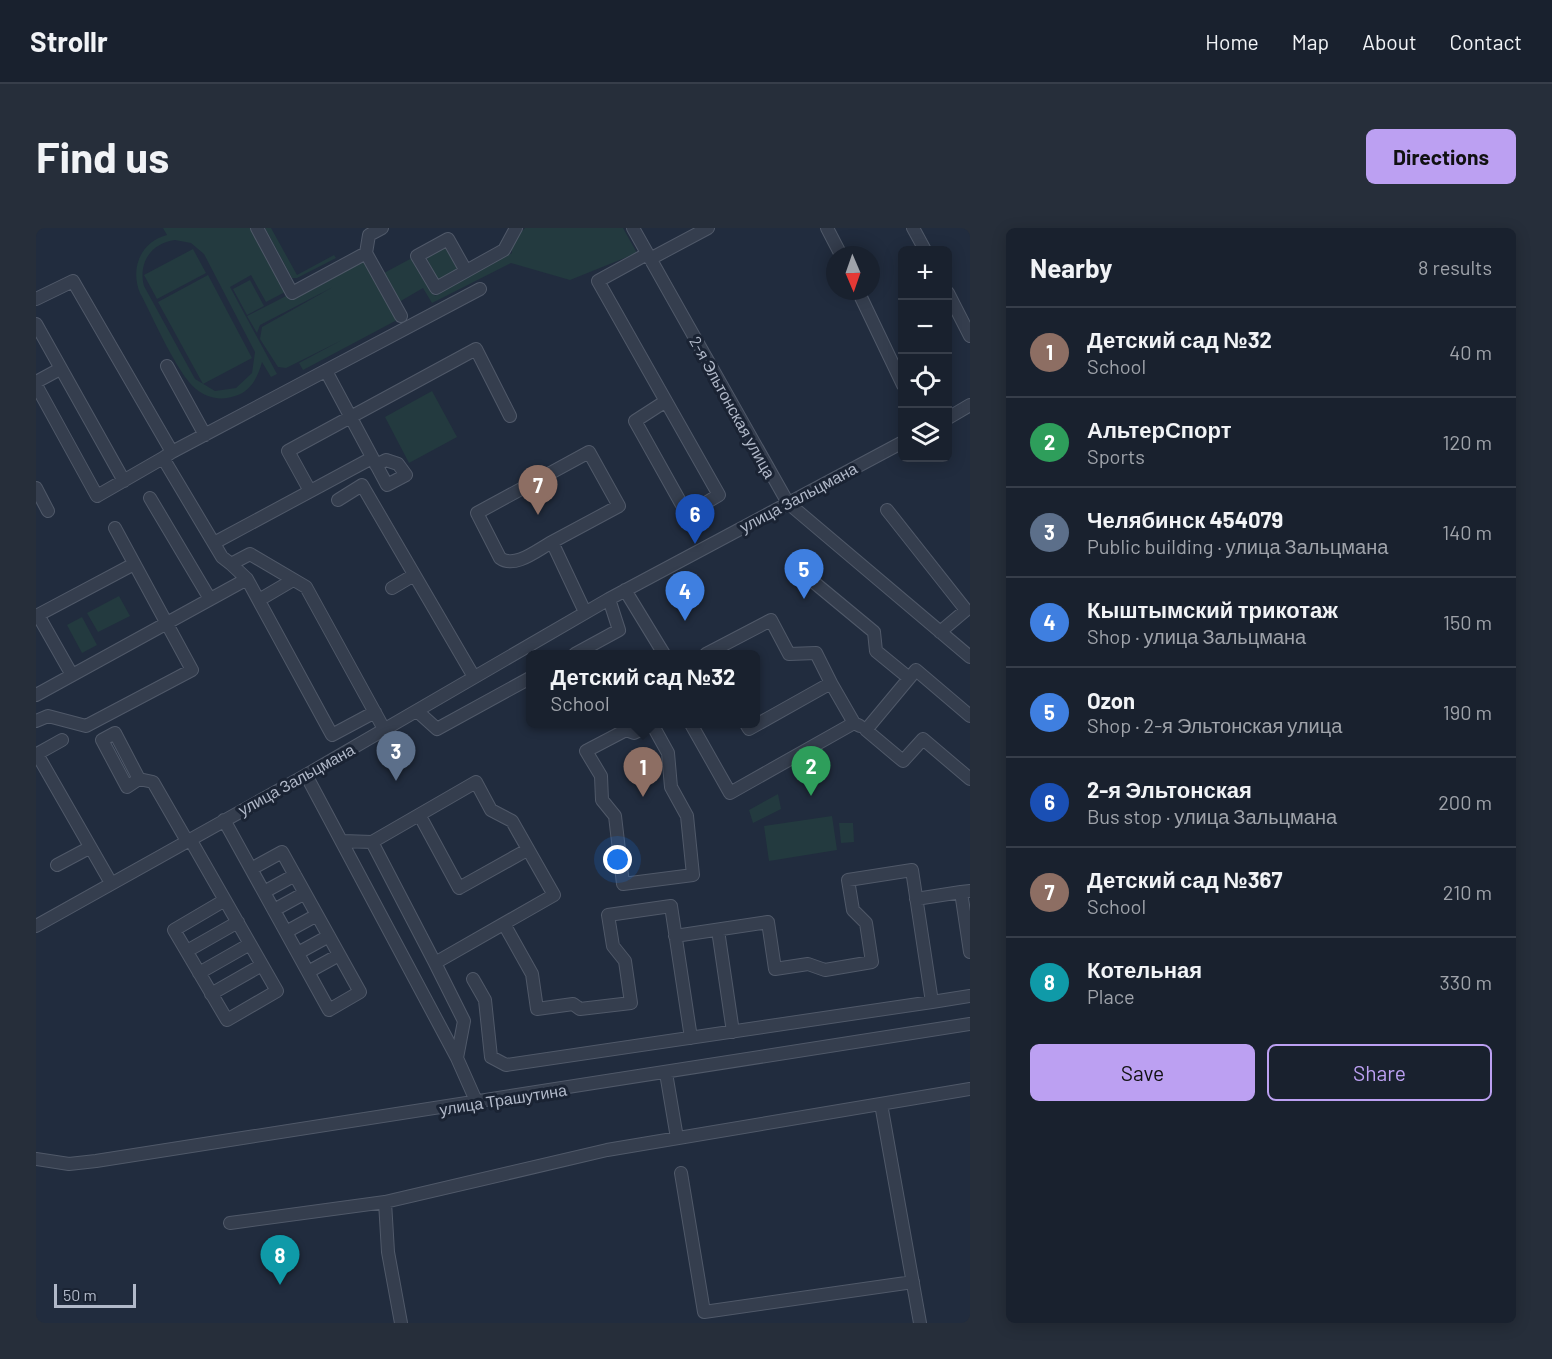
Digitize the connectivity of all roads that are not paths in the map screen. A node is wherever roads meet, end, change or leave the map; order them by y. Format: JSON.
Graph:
{"nodes":[{"id":1,"x":257,"y":228,"type":"edge"},
{"id":2,"x":382,"y":228,"type":"edge"},
{"id":3,"x":516,"y":228,"type":"edge"},
{"id":4,"x":633,"y":228,"type":"edge"},
{"id":5,"x":708,"y":228,"type":"edge"},
{"id":6,"x":827,"y":228,"type":"edge"},
{"id":7,"x":913,"y":228,"type":"edge"},
{"id":8,"x":836,"y":246,"type":"edge"},
{"id":9,"x":923,"y":246,"type":"edge"},
{"id":10,"x":366,"y":253,"type":"junction"},
{"id":11,"x":649,"y":257,"type":"junction"},
{"id":12,"x":466,"y":271,"type":"dead end"},
{"id":13,"x":480,"y":289,"type":"dead end"},
{"id":14,"x":36,"y":299,"type":"edge"},
{"id":15,"x":862,"y":300,"type":"edge"},
{"id":16,"x":952,"y":300,"type":"edge"},
{"id":17,"x":401,"y":316,"type":"dead end"},
{"id":18,"x":36,"y":324,"type":"edge"},
{"id":19,"x":970,"y":336,"type":"edge"},
{"id":20,"x":167,"y":366,"type":"dead end"},
{"id":21,"x":60,"y":369,"type":"junction"},
{"id":22,"x":326,"y":371,"type":"junction"},
{"id":23,"x":898,"y":375,"type":"edge"},
{"id":24,"x":36,"y":384,"type":"edge"},
{"id":25,"x":666,"y":401,"type":"junction"},
{"id":26,"x":970,"y":405,"type":"edge"},
{"id":27,"x":510,"y":416,"type":"dead end"},
{"id":28,"x":952,"y":416,"type":"edge"},
{"id":29,"x":351,"y":417,"type":"junction"},
{"id":30,"x":205,"y":435,"type":"junction"},
{"id":31,"x":898,"y":445,"type":"edge"},
{"id":32,"x":168,"y":455,"type":"junction"},
{"id":33,"x":124,"y":481,"type":"junction"},
{"id":34,"x":36,"y":488,"type":"edge"},
{"id":35,"x":310,"y":491,"type":"junction"},
{"id":36,"x":150,"y":498,"type":"dead end"},
{"id":37,"x":338,"y":500,"type":"dead end"},
{"id":38,"x":788,"y":503,"type":"junction"},
{"id":39,"x":887,"y":510,"type":"dead end"},
{"id":40,"x":48,"y":511,"type":"dead end"},
{"id":41,"x":115,"y":528,"type":"dead end"},
{"id":42,"x":552,"y":542,"type":"junction"},
{"id":43,"x":214,"y":543,"type":"junction"},
{"id":44,"x":134,"y":564,"type":"junction"},
{"id":45,"x":231,"y":564,"type":"junction"},
{"id":46,"x":414,"y":575,"type":"junction"},
{"id":47,"x":247,"y":579,"type":"junction"},
{"id":48,"x":810,"y":579,"type":"dead end"},
{"id":49,"x":294,"y":580,"type":"junction"},
{"id":50,"x":392,"y":588,"type":"dead end"},
{"id":51,"x":625,"y":590,"type":"junction"},
{"id":52,"x":210,"y":599,"type":"junction"},
{"id":53,"x":609,"y":599,"type":"junction"},
{"id":54,"x":259,"y":600,"type":"junction"},
{"id":55,"x":585,"y":612,"type":"junction"},
{"id":56,"x":166,"y":624,"type":"junction"},
{"id":57,"x":940,"y":632,"type":"junction"},
{"id":58,"x":582,"y":650,"type":"edge"},
{"id":59,"x":662,"y":650,"type":"edge"},
{"id":60,"x":714,"y":650,"type":"edge"},
{"id":61,"x":970,"y":657,"type":"edge"},
{"id":62,"x":72,"y":675,"type":"junction"},
{"id":63,"x":474,"y":677,"type":"junction"},
{"id":64,"x":909,"y":678,"type":"junction"},
{"id":65,"x":526,"y":681,"type":"edge"},
{"id":66,"x":831,"y":683,"type":"junction"},
{"id":67,"x":36,"y":695,"type":"edge"},
{"id":68,"x":417,"y":711,"type":"junction"},
{"id":69,"x":375,"y":712,"type":"junction"},
{"id":70,"x":970,"y":716,"type":"edge"},
{"id":71,"x":36,"y":721,"type":"edge"},
{"id":72,"x":760,"y":723,"type":"edge"},
{"id":73,"x":854,"y":723,"type":"junction"},
{"id":74,"x":643,"y":728,"type":"edge"},
{"id":75,"x":655,"y":728,"type":"edge"},
{"id":76,"x":694,"y":728,"type":"edge"},
{"id":77,"x":384,"y":729,"type":"junction"},
{"id":78,"x":866,"y":730,"type":"junction"},
{"id":79,"x":62,"y":740,"type":"dead end"},
{"id":80,"x":306,"y":775,"type":"junction"},
{"id":81,"x":139,"y":779,"type":"dead end"},
{"id":82,"x":970,"y":779,"type":"edge"},
{"id":83,"x":420,"y":816,"type":"junction"},
{"id":84,"x":224,"y":820,"type":"junction"},
{"id":85,"x":189,"y":840,"type":"junction"},
{"id":86,"x":343,"y":841,"type":"junction"},
{"id":87,"x":372,"y":842,"type":"junction"},
{"id":88,"x":89,"y":848,"type":"junction"},
{"id":89,"x":527,"y":850,"type":"junction"},
{"id":90,"x":57,"y":865,"type":"dead end"},
{"id":91,"x":251,"y":869,"type":"junction"},
{"id":92,"x":295,"y":875,"type":"junction"},
{"id":93,"x":111,"y":884,"type":"junction"},
{"id":94,"x":264,"y":892,"type":"junction"},
{"id":95,"x":966,"y":892,"type":"edge"},
{"id":96,"x":305,"y":893,"type":"junction"},
{"id":97,"x":916,"y":899,"type":"junction"},
{"id":98,"x":225,"y":900,"type":"junction"},
{"id":99,"x":274,"y":910,"type":"junction"},
{"id":100,"x":317,"y":915,"type":"junction"},
{"id":101,"x":238,"y":922,"type":"junction"},
{"id":102,"x":504,"y":924,"type":"junction"},
{"id":103,"x":36,"y":926,"type":"edge"},
{"id":104,"x":717,"y":930,"type":"junction"},
{"id":105,"x":286,"y":932,"type":"junction"},
{"id":106,"x":329,"y":936,"type":"junction"},
{"id":107,"x":675,"y":936,"type":"junction"},
{"id":108,"x":250,"y":944,"type":"junction"},
{"id":109,"x":187,"y":951,"type":"junction"},
{"id":110,"x":970,"y":951,"type":"edge"},
{"id":111,"x":298,"y":953,"type":"junction"},
{"id":112,"x":339,"y":955,"type":"junction"},
{"id":113,"x":435,"y":963,"type":"junction"},
{"id":114,"x":262,"y":965,"type":"junction"},
{"id":115,"x":308,"y":972,"type":"junction"},
{"id":116,"x":199,"y":973,"type":"junction"},
{"id":117,"x":473,"y":979,"type":"dead end"},
{"id":118,"x":211,"y":994,"type":"junction"},
{"id":119,"x":970,"y":996,"type":"edge"},
{"id":120,"x":932,"y":1002,"type":"junction"},
{"id":121,"x":970,"y":1024,"type":"edge"},
{"id":122,"x":733,"y":1032,"type":"junction"},
{"id":123,"x":691,"y":1038,"type":"junction"},
{"id":124,"x":457,"y":1058,"type":"junction"},
{"id":125,"x":666,"y":1073,"type":"junction"},
{"id":126,"x":970,"y":1089,"type":"edge"},
{"id":127,"x":477,"y":1103,"type":"junction"},
{"id":128,"x":881,"y":1104,"type":"junction"},
{"id":129,"x":676,"y":1138,"type":"junction"},
{"id":130,"x":36,"y":1159,"type":"edge"},
{"id":131,"x":681,"y":1173,"type":"dead end"},
{"id":132,"x":385,"y":1202,"type":"junction"},
{"id":133,"x":230,"y":1223,"type":"dead end"},
{"id":134,"x":913,"y":1282,"type":"junction"},
{"id":135,"x":703,"y":1318,"type":"edge"},
{"id":136,"x":401,"y":1323,"type":"edge"},
{"id":137,"x":920,"y":1323,"type":"edge"}],
"edges":[{"from":1,"to":10,"type":"street"},
{"from":2,"to":10,"type":"street"},
{"from":3,"to":12,"type":"street"},
{"from":4,"to":11,"type":"street","name":"2-я Эльтонская улица"},
{"from":5,"to":11,"type":"street"},
{"from":6,"to":8,"type":"street"},
{"from":7,"to":9,"type":"street"},
{"from":10,"to":17,"type":"street"},
{"from":11,"to":25,"type":"street"},
{"from":11,"to":38,"type":"street","name":"2-я Эльтонская улица"},
{"from":13,"to":22,"type":"street"},
{"from":14,"to":32,"type":"street"},
{"from":15,"to":23,"type":"street"},
{"from":16,"to":19,"type":"street"},
{"from":18,"to":21,"type":"street"},
{"from":20,"to":30,"type":"street"},
{"from":21,"to":24,"type":"street"},
{"from":21,"to":33,"type":"street"},
{"from":22,"to":29,"type":"street"},
{"from":22,"to":30,"type":"street"},
{"from":24,"to":33,"type":"street"},
{"from":25,"to":25,"type":"street"},
{"from":26,"to":28,"type":"street"},
{"from":27,"to":29,"type":"street"},
{"from":29,"to":35,"type":"street"},
{"from":29,"to":35,"type":"street"},
{"from":30,"to":32,"type":"street"},
{"from":31,"to":38,"type":"street","name":"улица Зальцмана"},
{"from":32,"to":33,"type":"street"},
{"from":32,"to":43,"type":"street"},
{"from":34,"to":40,"type":"street"},
{"from":35,"to":43,"type":"street"},
{"from":36,"to":52,"type":"street"},
{"from":37,"to":46,"type":"street"},
{"from":38,"to":51,"type":"street","name":"улица Зальцмана"},
{"from":38,"to":57,"type":"street","name":"2-я Эльтонская улица"},
{"from":39,"to":57,"type":"street"},
{"from":41,"to":44,"type":"street"},
{"from":42,"to":42,"type":"street"},
{"from":42,"to":55,"type":"street"},
{"from":43,"to":45,"type":"street"},
{"from":44,"to":56,"type":"street"},
{"from":44,"to":62,"type":"street"},
{"from":45,"to":47,"type":"street"},
{"from":45,"to":49,"type":"street"},
{"from":46,"to":50,"type":"street"},
{"from":46,"to":63,"type":"street"},
{"from":47,"to":52,"type":"street"},
{"from":47,"to":54,"type":"street"},
{"from":48,"to":64,"type":"street"},
{"from":49,"to":54,"type":"street"},
{"from":49,"to":69,"type":"street"},
{"from":51,"to":53,"type":"street","name":"улица Зальцмана"},
{"from":51,"to":59,"type":"street"},
{"from":52,"to":56,"type":"street"},
{"from":53,"to":55,"type":"street","name":"улица Зальцмана"},
{"from":53,"to":58,"type":"street"},
{"from":54,"to":69,"type":"street"},
{"from":55,"to":63,"type":"street","name":"улица Зальцмана"},
{"from":56,"to":62,"type":"street"},
{"from":56,"to":71,"type":"street"},
{"from":57,"to":61,"type":"street","name":"2-я Эльтонская улица"},
{"from":60,"to":66,"type":"street"},
{"from":62,"to":67,"type":"street"},
{"from":63,"to":68,"type":"street","name":"улица Зальцмана"},
{"from":64,"to":70,"type":"street"},
{"from":64,"to":78,"type":"street"},
{"from":65,"to":68,"type":"street"},
{"from":66,"to":72,"type":"street"},
{"from":66,"to":73,"type":"street"},
{"from":68,"to":77,"type":"street","name":"улица Зальцмана"},
{"from":69,"to":77,"type":"street"},
{"from":73,"to":76,"type":"street"},
{"from":73,"to":78,"type":"street"},
{"from":74,"to":75,"type":"street"},
{"from":77,"to":80,"type":"street","name":"улица Зальцмана"},
{"from":78,"to":82,"type":"street"},
{"from":79,"to":88,"type":"street"},
{"from":80,"to":84,"type":"street","name":"улица Зальцмана"},
{"from":80,"to":86,"type":"street"},
{"from":81,"to":85,"type":"street"},
{"from":83,"to":87,"type":"street"},
{"from":83,"to":89,"type":"street"},
{"from":83,"to":89,"type":"street"},
{"from":84,"to":85,"type":"street","name":"улица Зальцмана"},
{"from":84,"to":91,"type":"street"},
{"from":85,"to":93,"type":"street","name":"улица Зальцмана"},
{"from":85,"to":98,"type":"street"},
{"from":86,"to":87,"type":"street"},
{"from":86,"to":124,"type":"street"},
{"from":87,"to":113,"type":"street"},
{"from":88,"to":90,"type":"street"},
{"from":88,"to":93,"type":"street"},
{"from":89,"to":102,"type":"street"},
{"from":91,"to":92,"type":"street"},
{"from":91,"to":94,"type":"street"},
{"from":92,"to":94,"type":"street"},
{"from":92,"to":96,"type":"street"},
{"from":93,"to":103,"type":"street","name":"улица Зальцмана"},
{"from":94,"to":99,"type":"street"},
{"from":95,"to":97,"type":"street"},
{"from":95,"to":110,"type":"street"},
{"from":96,"to":99,"type":"street"},
{"from":96,"to":100,"type":"street"},
{"from":97,"to":104,"type":"street"},
{"from":97,"to":120,"type":"street"},
{"from":98,"to":101,"type":"street"},
{"from":98,"to":109,"type":"street"},
{"from":99,"to":105,"type":"street"},
{"from":100,"to":105,"type":"street"},
{"from":100,"to":106,"type":"street"},
{"from":101,"to":108,"type":"street"},
{"from":101,"to":109,"type":"street"},
{"from":102,"to":107,"type":"street"},
{"from":102,"to":113,"type":"street"},
{"from":104,"to":107,"type":"street"},
{"from":104,"to":122,"type":"street"},
{"from":105,"to":111,"type":"street"},
{"from":106,"to":111,"type":"street"},
{"from":106,"to":112,"type":"street"},
{"from":107,"to":123,"type":"street"},
{"from":108,"to":114,"type":"street"},
{"from":108,"to":116,"type":"street"},
{"from":109,"to":116,"type":"street"},
{"from":111,"to":115,"type":"street"},
{"from":112,"to":115,"type":"street"},
{"from":112,"to":115,"type":"street"},
{"from":113,"to":124,"type":"street"},
{"from":114,"to":118,"type":"street"},
{"from":114,"to":118,"type":"street"},
{"from":116,"to":118,"type":"street"},
{"from":117,"to":123,"type":"street"},
{"from":119,"to":120,"type":"street"},
{"from":120,"to":122,"type":"street"},
{"from":121,"to":125,"type":"street","name":"улица Трашутина"},
{"from":122,"to":123,"type":"street"},
{"from":124,"to":127,"type":"street"},
{"from":125,"to":127,"type":"street","name":"улица Трашутина"},
{"from":125,"to":129,"type":"street"},
{"from":126,"to":128,"type":"street"},
{"from":127,"to":130,"type":"street","name":"улица Трашутина"},
{"from":128,"to":129,"type":"street"},
{"from":128,"to":134,"type":"street"},
{"from":129,"to":132,"type":"street"},
{"from":131,"to":135,"type":"street"},
{"from":132,"to":133,"type":"street"},
{"from":132,"to":136,"type":"street"},
{"from":134,"to":135,"type":"street"},
{"from":134,"to":137,"type":"street"}]}
